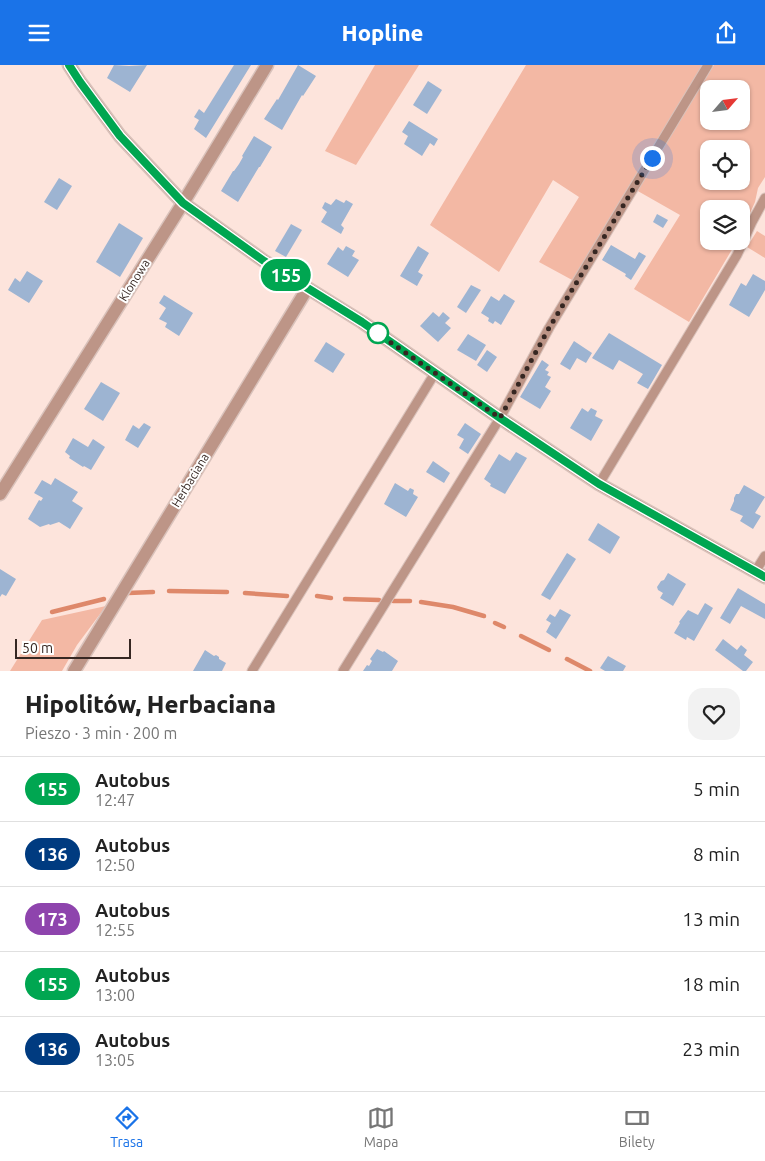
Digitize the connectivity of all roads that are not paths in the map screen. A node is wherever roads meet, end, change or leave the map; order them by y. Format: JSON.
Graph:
{"nodes":[{"id":1,"x":69,"y":65,"type":"edge"},
{"id":2,"x":267,"y":65,"type":"edge"},
{"id":3,"x":708,"y":65,"type":"edge"},
{"id":4,"x":765,"y":198,"type":"edge"},
{"id":5,"x":183,"y":203,"type":"junction"},
{"id":6,"x":307,"y":289,"type":"junction"},
{"id":7,"x":435,"y":373,"type":"junction"},
{"id":8,"x":500,"y":418,"type":"junction"},
{"id":9,"x":599,"y":484,"type":"junction"},
{"id":10,"x":0,"y":494,"type":"edge"},
{"id":11,"x":765,"y":556,"type":"edge"},
{"id":12,"x":760,"y":575,"type":"edge"},
{"id":13,"x":74,"y":671,"type":"edge"},
{"id":14,"x":252,"y":671,"type":"edge"},
{"id":15,"x":343,"y":671,"type":"edge"}],
"edges":[{"from":1,"to":5,"type":"street"},
{"from":2,"to":5,"type":"street","name":"Klonowa"},
{"from":3,"to":8,"type":"lane"},
{"from":4,"to":9,"type":"lane"},
{"from":5,"to":6,"type":"street"},
{"from":5,"to":10,"type":"street","name":"Klonowa"},
{"from":6,"to":7,"type":"street"},
{"from":6,"to":13,"type":"street","name":"Herbaciana"},
{"from":7,"to":8,"type":"street"},
{"from":7,"to":14,"type":"lane"},
{"from":8,"to":9,"type":"street"},
{"from":8,"to":15,"type":"lane"},
{"from":9,"to":12,"type":"street"},
{"from":11,"to":12,"type":"lane"}]}
